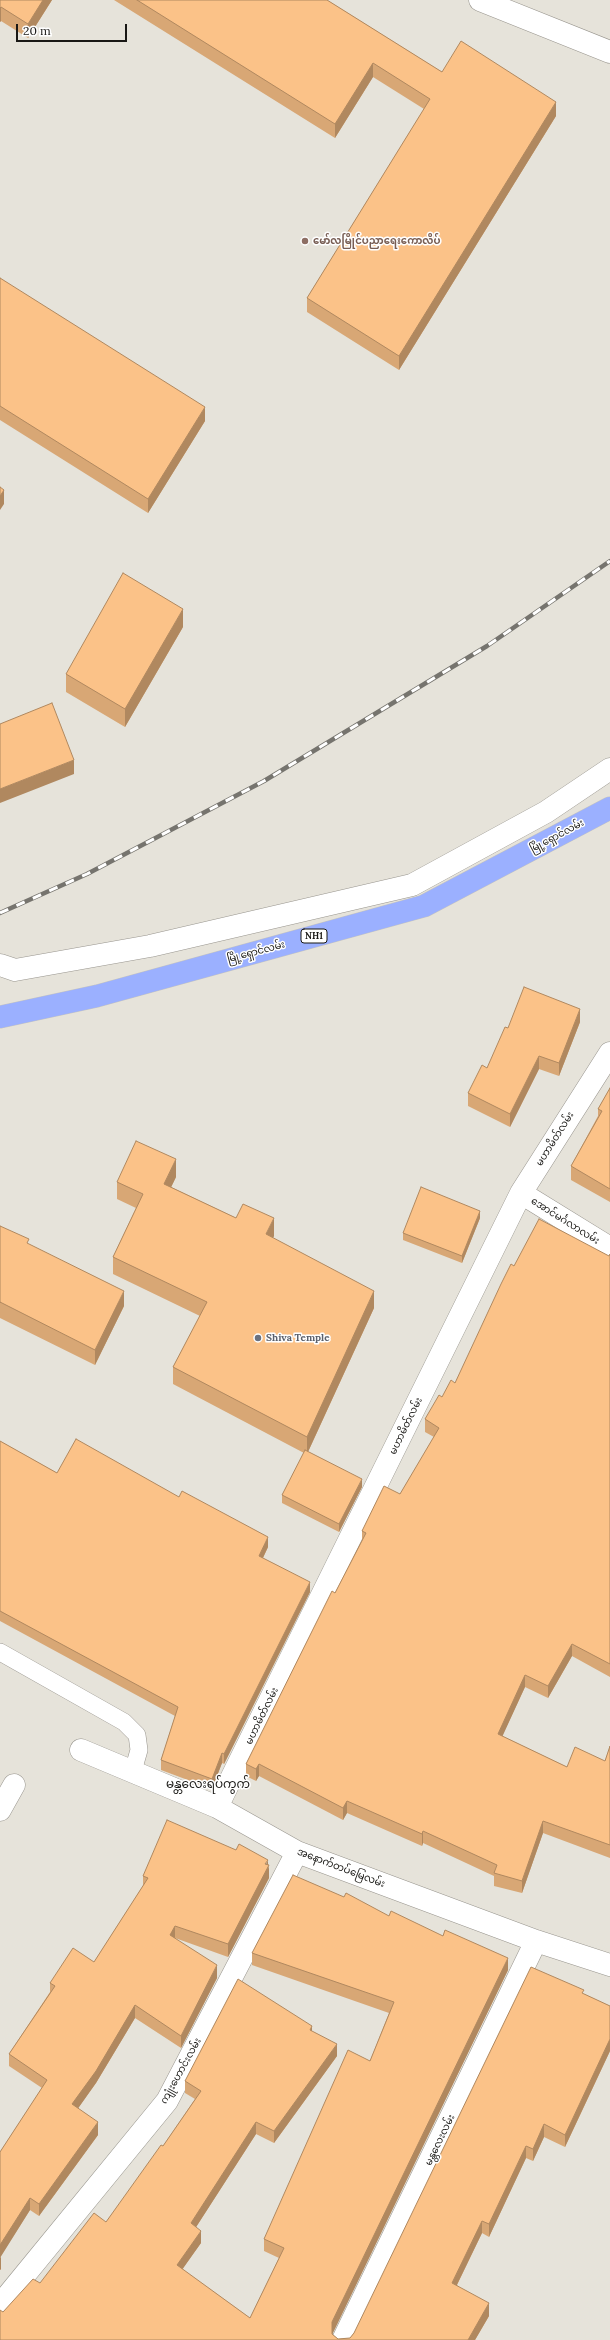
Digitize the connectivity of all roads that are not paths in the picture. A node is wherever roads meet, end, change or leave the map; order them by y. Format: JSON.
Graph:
{"nodes":[{"id":1,"x":480,"y":0,"type":"edge"},
{"id":2,"x":610,"y":52,"type":"edge"},
{"id":3,"x":610,"y":769,"type":"edge"},
{"id":4,"x":610,"y":808,"type":"edge"},
{"id":5,"x":0,"y":965,"type":"edge"},
{"id":6,"x":0,"y":1017,"type":"edge"},
{"id":7,"x":610,"y":1053,"type":"edge"},
{"id":8,"x":521,"y":1193,"type":"junction"},
{"id":9,"x":610,"y":1248,"type":"edge"},
{"id":10,"x":0,"y":1652,"type":"edge"},
{"id":11,"x":81,"y":1750,"type":"dead end"},
{"id":12,"x":133,"y":1770,"type":"junction"},
{"id":13,"x":14,"y":1785,"type":"dead end"},
{"id":14,"x":217,"y":1807,"type":"junction"},
{"id":15,"x":0,"y":1810,"type":"edge"},
{"id":16,"x":297,"y":1852,"type":"junction"},
{"id":17,"x":536,"y":1941,"type":"junction"},
{"id":18,"x":610,"y":1965,"type":"edge"},
{"id":19,"x":0,"y":2305,"type":"edge"},
{"id":20,"x":344,"y":2340,"type":"edge"}],
"edges":[{"from":1,"to":2,"type":"street"},
{"from":3,"to":5,"type":"street"},
{"from":4,"to":6,"type":"highway","name":"မြို့ရှောင်လမ်း","number":"NH1"},
{"from":7,"to":8,"type":"street","name":"မဟာမိတ်လမ်း"},
{"from":8,"to":9,"type":"street","name":"အောင်မင်္ဂလာလမ်း"},
{"from":8,"to":14,"type":"street","name":"မဟာမိတ်လမ်း"},
{"from":10,"to":12,"type":"lane"},
{"from":11,"to":12,"type":"street","name":"အနောက်တပ်မြေလမ်း"},
{"from":12,"to":14,"type":"street","name":"အနောက်တပ်မြေလမ်း"},
{"from":13,"to":15,"type":"street"},
{"from":14,"to":16,"type":"street","name":"အနောက်တပ်မြေလမ်း"},
{"from":16,"to":17,"type":"street","name":"အနောက်တပ်မြေလမ်း"},
{"from":16,"to":19,"type":"street","name":"ကျုံးဟောင်းလမ်း"},
{"from":17,"to":18,"type":"street","name":"အနောက်တပ်မြေလမ်း"},
{"from":17,"to":20,"type":"street","name":"မန္တလေးလမ်း"}]}
